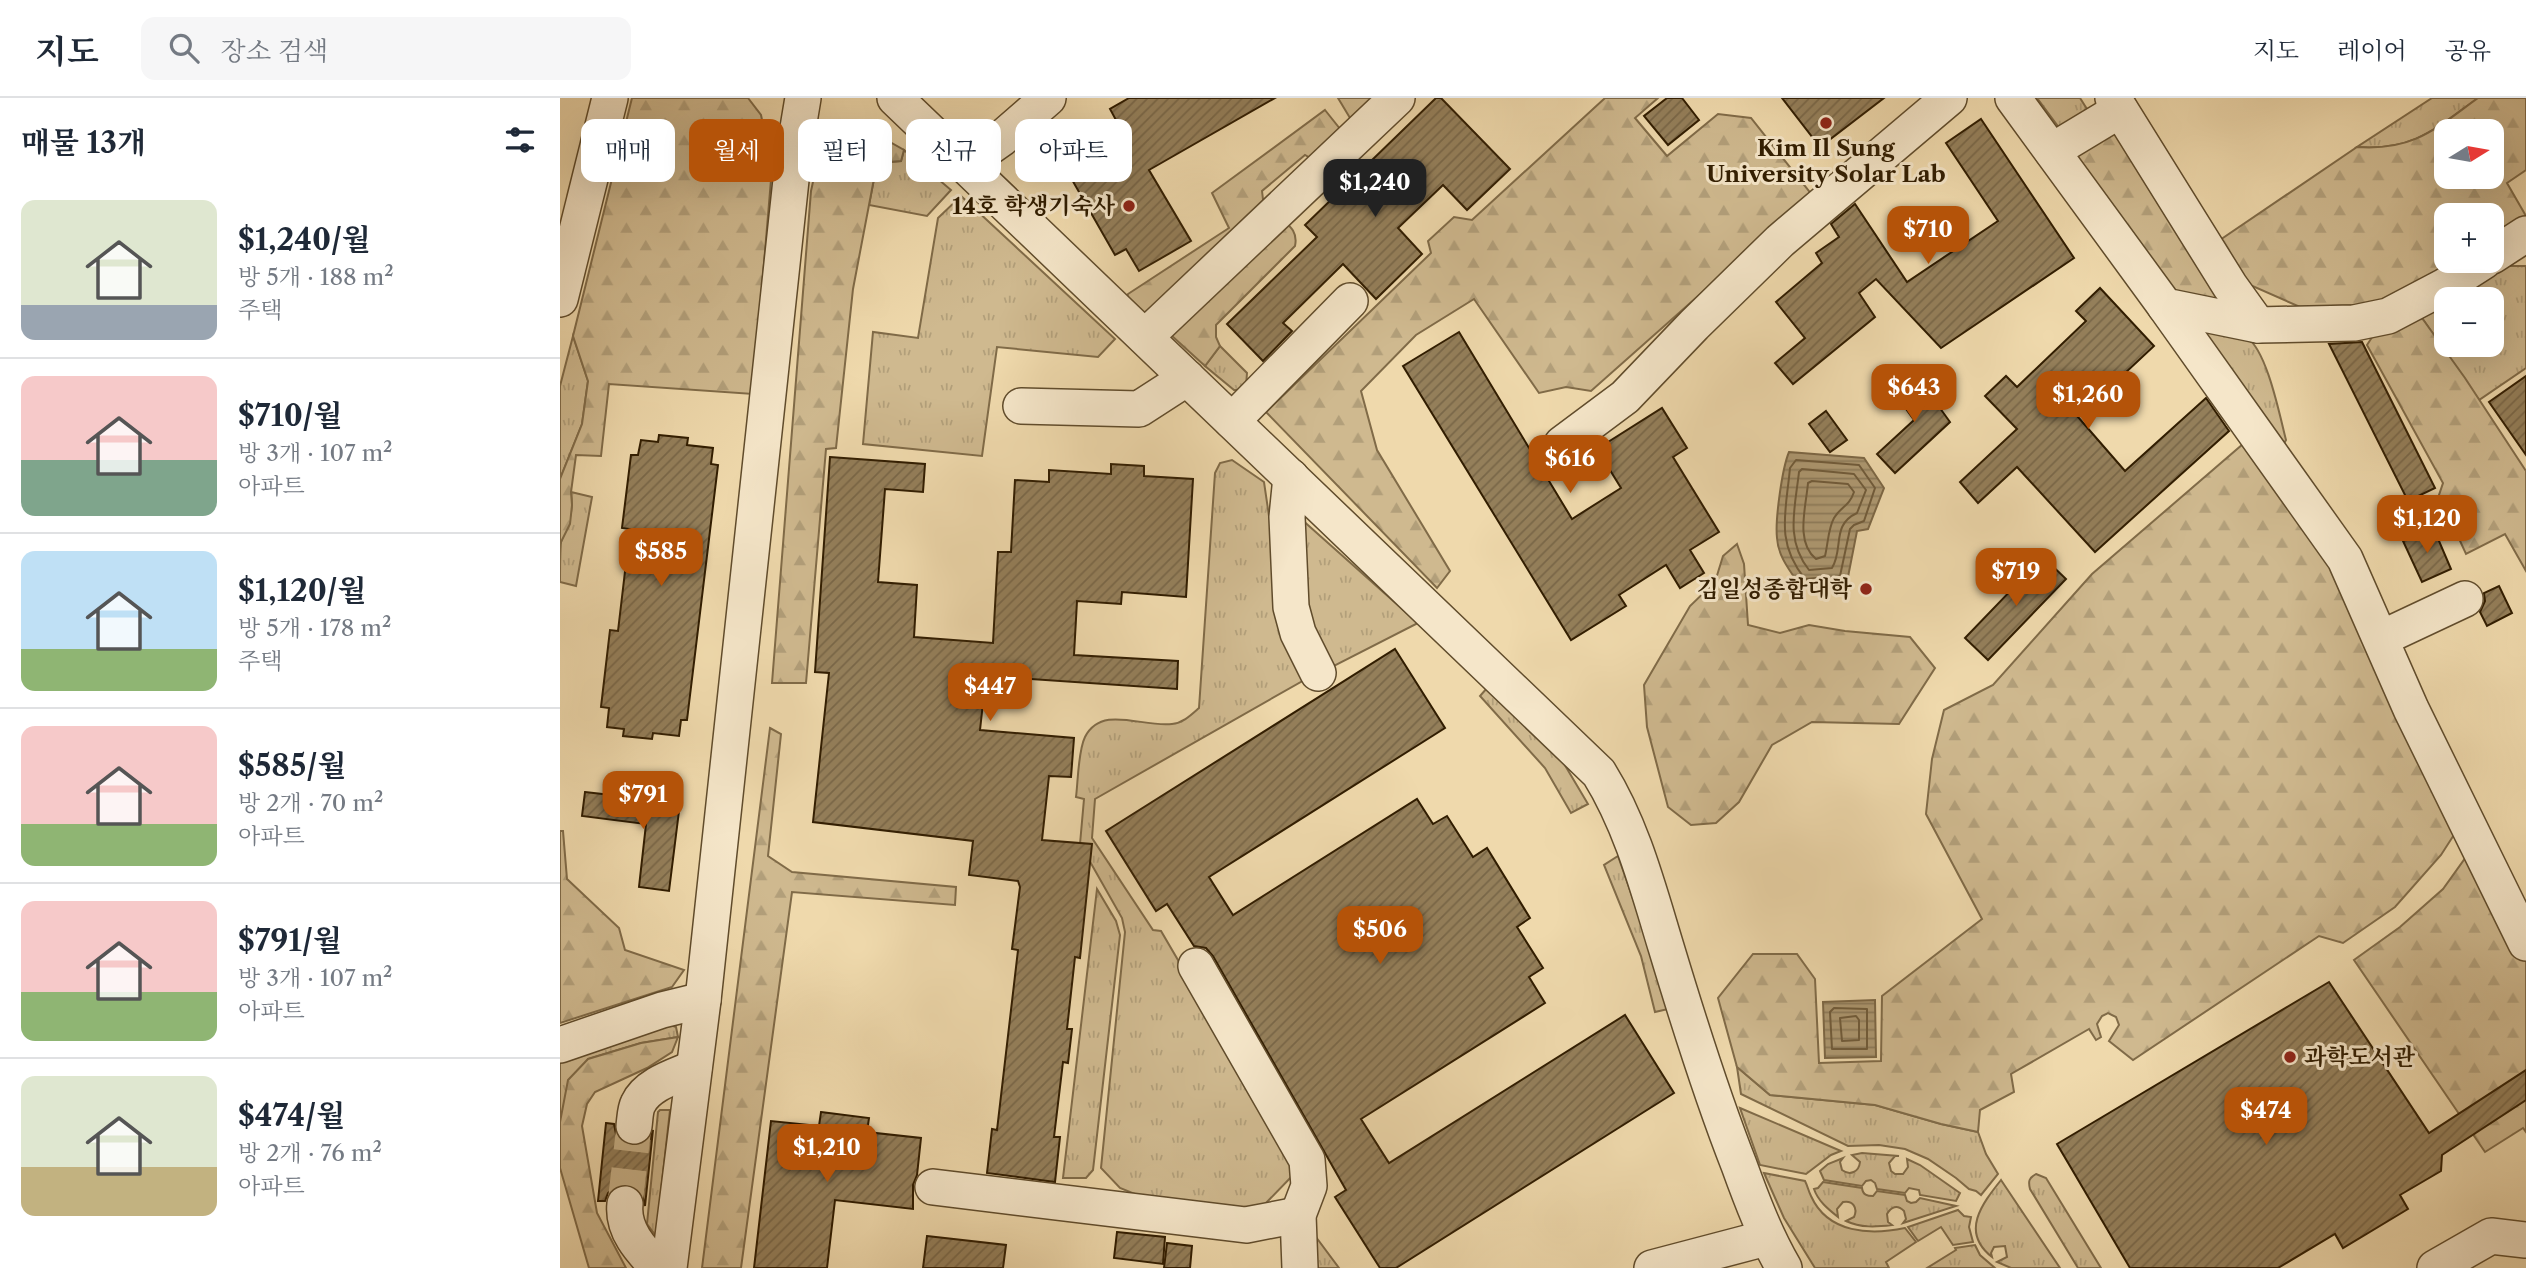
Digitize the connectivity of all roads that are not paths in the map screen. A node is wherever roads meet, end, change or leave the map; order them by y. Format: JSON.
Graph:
{"nodes":[{"id":1,"x":610,"y":98,"type":"edge"},
{"id":2,"x":803,"y":98,"type":"edge"},
{"id":3,"x":895,"y":98,"type":"edge"},
{"id":4,"x":1048,"y":98,"type":"edge"},
{"id":5,"x":1397,"y":98,"type":"edge"},
{"id":6,"x":1949,"y":98,"type":"edge"},
{"id":7,"x":2013,"y":98,"type":"edge"},
{"id":8,"x":2117,"y":104,"type":"edge"},
{"id":9,"x":917,"y":119,"type":"edge"},
{"id":10,"x":1001,"y":140,"type":"edge"},
{"id":11,"x":2052,"y":151,"type":"junction"},
{"id":12,"x":982,"y":182,"type":"edge"},
{"id":13,"x":2526,"y":234,"type":"edge"},
{"id":14,"x":2504,"y":248,"type":"edge"},
{"id":15,"x":2465,"y":273,"type":"edge"},
{"id":16,"x":560,"y":299,"type":"edge"},
{"id":17,"x":1350,"y":301,"type":"dead end"},
{"id":18,"x":2165,"y":306,"type":"junction"},
{"id":19,"x":2258,"y":325,"type":"junction"},
{"id":20,"x":1145,"y":337,"type":"junction"},
{"id":21,"x":1187,"y":378,"type":"junction"},
{"id":22,"x":1021,"y":406,"type":"dead end"},
{"id":23,"x":1232,"y":421,"type":"junction"},
{"id":24,"x":1562,"y":444,"type":"dead end"},
{"id":25,"x":1291,"y":477,"type":"junction"},
{"id":26,"x":2465,"y":599,"type":"dead end"},
{"id":27,"x":2382,"y":638,"type":"junction"},
{"id":28,"x":1318,"y":673,"type":"dead end"},
{"id":29,"x":2526,"y":943,"type":"edge"},
{"id":30,"x":1196,"y":966,"type":"dead end"},
{"id":31,"x":703,"y":1000,"type":"junction"},
{"id":32,"x":560,"y":1045,"type":"edge"},
{"id":33,"x":694,"y":1068,"type":"junction"},
{"id":34,"x":634,"y":1126,"type":"tunnel mouth"},
{"id":35,"x":933,"y":1187,"type":"dead end"},
{"id":36,"x":625,"y":1203,"type":"tunnel mouth"},
{"id":37,"x":1298,"y":1215,"type":"junction"},
{"id":38,"x":1766,"y":1238,"type":"junction"},
{"id":39,"x":2526,"y":1240,"type":"edge"},
{"id":40,"x":658,"y":1268,"type":"edge"},
{"id":41,"x":669,"y":1268,"type":"edge"},
{"id":42,"x":1300,"y":1268,"type":"edge"},
{"id":43,"x":1652,"y":1268,"type":"edge"},
{"id":44,"x":1784,"y":1268,"type":"edge"},
{"id":45,"x":2435,"y":1268,"type":"edge"}],
"edges":[{"from":1,"to":16,"type":"street"},
{"from":2,"to":31,"type":"street"},
{"from":3,"to":9,"type":"street"},
{"from":4,"to":10,"type":"street"},
{"from":5,"to":20,"type":"street"},
{"from":6,"to":24,"type":"street"},
{"from":7,"to":11,"type":"street"},
{"from":8,"to":11,"type":"street"},
{"from":8,"to":19,"type":"street"},
{"from":11,"to":18,"type":"street"},
{"from":12,"to":20,"type":"street"},
{"from":13,"to":14,"type":"street"},
{"from":15,"to":19,"type":"street"},
{"from":17,"to":23,"type":"street"},
{"from":18,"to":19,"type":"street"},
{"from":18,"to":27,"type":"street"},
{"from":20,"to":21,"type":"street"},
{"from":21,"to":22,"type":"street"},
{"from":21,"to":23,"type":"street"},
{"from":23,"to":25,"type":"street"},
{"from":25,"to":28,"type":"street"},
{"from":25,"to":38,"type":"street"},
{"from":26,"to":27,"type":"street"},
{"from":27,"to":29,"type":"street"},
{"from":30,"to":37,"type":"street"},
{"from":31,"to":32,"type":"street"},
{"from":31,"to":33,"type":"street"},
{"from":33,"to":34,"type":"street"},
{"from":33,"to":41,"type":"street"},
{"from":35,"to":37,"type":"street"},
{"from":36,"to":40,"type":"street"},
{"from":37,"to":42,"type":"street"},
{"from":38,"to":43,"type":"street"},
{"from":38,"to":44,"type":"street"},
{"from":39,"to":45,"type":"street"}]}
